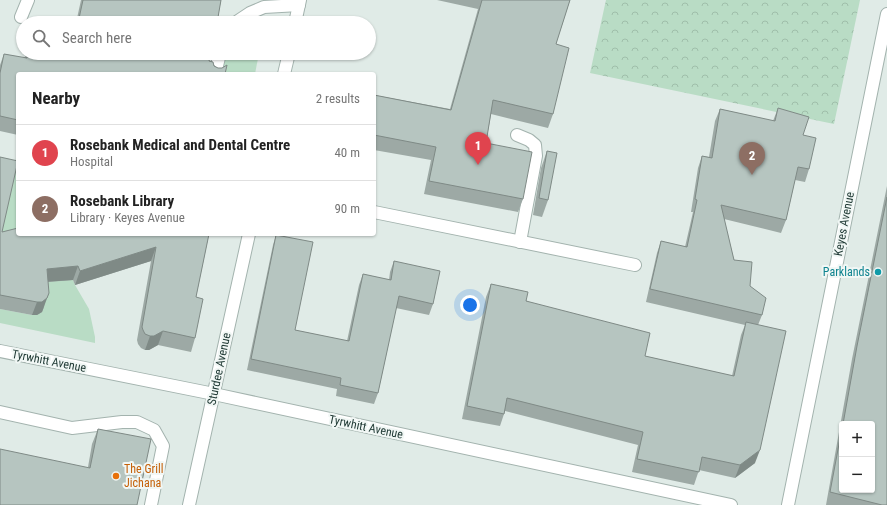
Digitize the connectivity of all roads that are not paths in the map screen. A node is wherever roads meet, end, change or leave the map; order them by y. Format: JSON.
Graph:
{"nodes":[{"id":1,"x":28,"y":0,"type":"edge"},
{"id":2,"x":300,"y":2,"type":"edge"},
{"id":3,"x":887,"y":14,"type":"edge"},
{"id":4,"x":21,"y":16,"type":"edge"},
{"id":5,"x":246,"y":16,"type":"edge"},
{"id":6,"x":297,"y":16,"type":"edge"},
{"id":7,"x":218,"y":60,"type":"edge"},
{"id":8,"x":287,"y":60,"type":"edge"},
{"id":9,"x":882,"y":66,"type":"edge"},
{"id":10,"x":215,"y":72,"type":"edge"},
{"id":11,"x":284,"y":72,"type":"edge"},
{"id":12,"x":517,"y":135,"type":"dead end"},
{"id":13,"x":376,"y":212,"type":"edge"},
{"id":14,"x":249,"y":236,"type":"edge"},
{"id":15,"x":520,"y":242,"type":"junction"},
{"id":16,"x":635,"y":265,"type":"dead end"},
{"id":17,"x":0,"y":351,"type":"edge"},
{"id":18,"x":214,"y":394,"type":"junction"},
{"id":19,"x":0,"y":412,"type":"edge"},
{"id":20,"x":151,"y":505,"type":"edge"},
{"id":21,"x":190,"y":505,"type":"edge"},
{"id":22,"x":731,"y":505,"type":"edge"},
{"id":23,"x":788,"y":505,"type":"edge"}],
"edges":[{"from":1,"to":4,"type":"street"},
{"from":2,"to":5,"type":"street"},
{"from":2,"to":6,"type":"street"},
{"from":3,"to":9,"type":"street","name":"Keyes Avenue"},
{"from":7,"to":10,"type":"street"},
{"from":8,"to":11,"type":"street"},
{"from":9,"to":23,"type":"street","name":"Keyes Avenue"},
{"from":12,"to":15,"type":"street"},
{"from":13,"to":15,"type":"street"},
{"from":14,"to":18,"type":"street","name":"Sturdee Avenue"},
{"from":15,"to":16,"type":"street"},
{"from":17,"to":18,"type":"street","name":"Tyrwhitt Avenue"},
{"from":18,"to":21,"type":"street","name":"Sturdee Avenue"},
{"from":18,"to":22,"type":"street","name":"Tyrwhitt Avenue"},
{"from":19,"to":20,"type":"street"}]}
